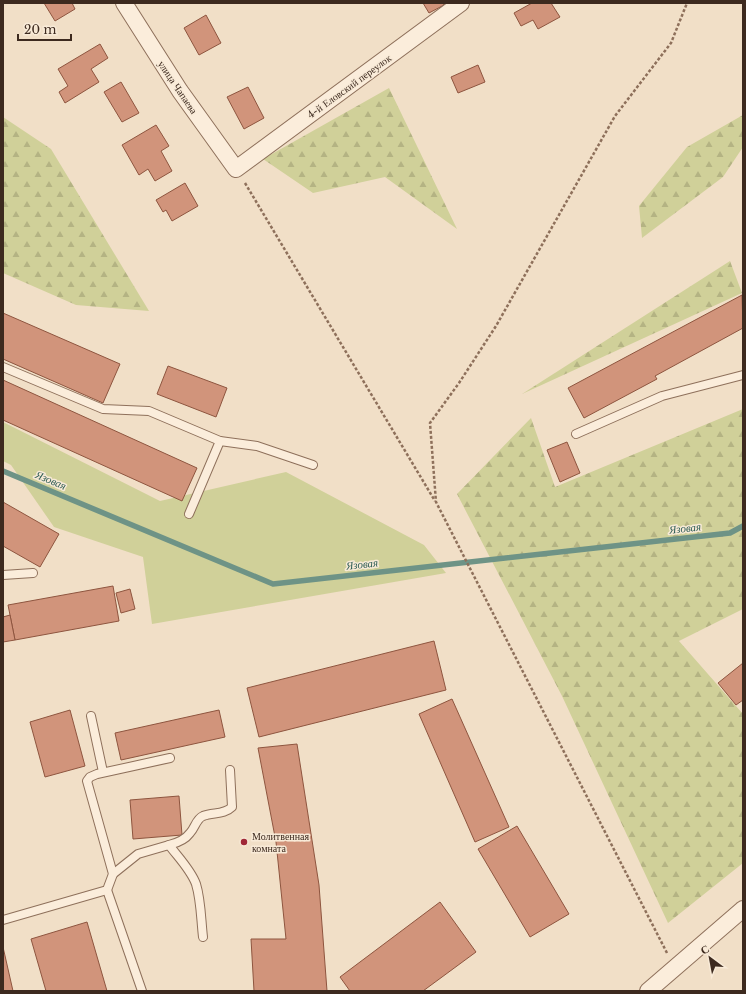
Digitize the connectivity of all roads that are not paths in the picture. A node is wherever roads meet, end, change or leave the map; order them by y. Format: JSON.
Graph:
{"nodes":[{"id":1,"x":124,"y":3,"type":"edge"},
{"id":2,"x":461,"y":3,"type":"edge"},
{"id":3,"x":236,"y":169,"type":"joint"},
{"id":4,"x":3,"y":368,"type":"edge"},
{"id":5,"x":743,"y":375,"type":"edge"},
{"id":6,"x":576,"y":434,"type":"dead end"},
{"id":7,"x":220,"y":441,"type":"junction"},
{"id":8,"x":313,"y":465,"type":"dead end"},
{"id":9,"x":189,"y":514,"type":"dead end"},
{"id":10,"x":33,"y":573,"type":"dead end"},
{"id":11,"x":3,"y":575,"type":"edge"},
{"id":12,"x":91,"y":716,"type":"dead end"},
{"id":13,"x":170,"y":758,"type":"dead end"},
{"id":14,"x":230,"y":770,"type":"dead end"},
{"id":15,"x":103,"y":772,"type":"junction"},
{"id":16,"x":169,"y":845,"type":"junction"},
{"id":17,"x":112,"y":874,"type":"junction"},
{"id":18,"x":107,"y":890,"type":"junction"},
{"id":19,"x":743,"y":908,"type":"edge"},
{"id":20,"x":3,"y":920,"type":"edge"},
{"id":21,"x":203,"y":937,"type":"dead end"},
{"id":22,"x":142,"y":991,"type":"edge"},
{"id":23,"x":648,"y":991,"type":"edge"}],
"edges":[{"from":1,"to":3,"type":"street","name":"улица Чапаева"},
{"from":2,"to":3,"type":"street","name":"4-й Еловский переулок"},
{"from":4,"to":7,"type":"lane"},
{"from":5,"to":6,"type":"lane"},
{"from":7,"to":8,"type":"lane"},
{"from":7,"to":9,"type":"lane"},
{"from":10,"to":11,"type":"lane"},
{"from":12,"to":15,"type":"lane"},
{"from":13,"to":15,"type":"lane"},
{"from":14,"to":16,"type":"lane"},
{"from":15,"to":17,"type":"lane"},
{"from":16,"to":17,"type":"lane"},
{"from":16,"to":21,"type":"lane"},
{"from":17,"to":18,"type":"lane"},
{"from":18,"to":20,"type":"lane"},
{"from":18,"to":22,"type":"lane"},
{"from":19,"to":23,"type":"street"}]}
